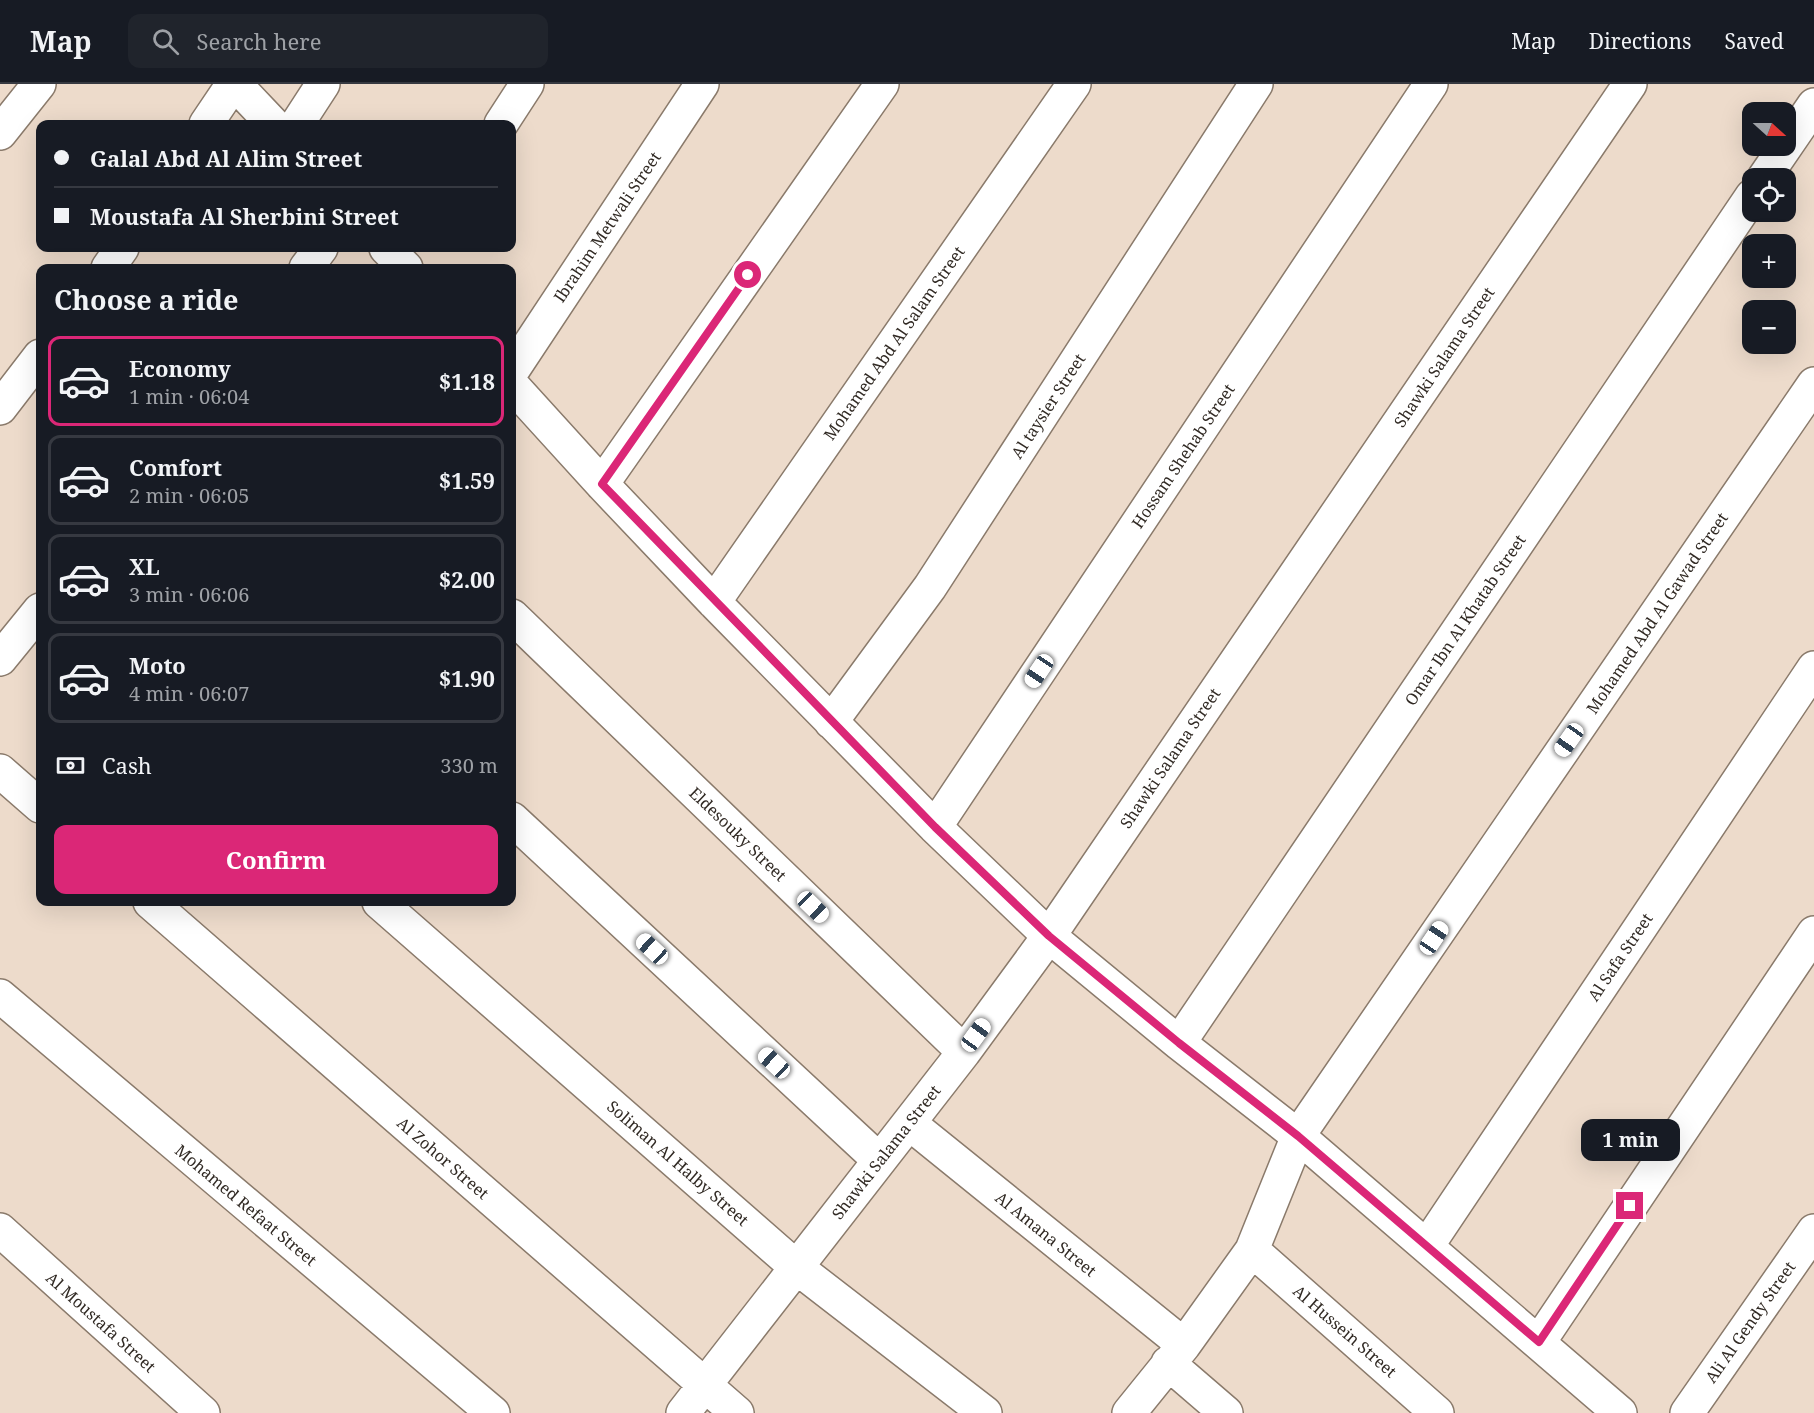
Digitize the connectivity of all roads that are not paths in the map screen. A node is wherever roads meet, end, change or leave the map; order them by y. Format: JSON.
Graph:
{"nodes":[{"id":1,"x":39,"y":84,"type":"edge"},
{"id":2,"x":234,"y":84,"type":"edge"},
{"id":3,"x":323,"y":84,"type":"edge"},
{"id":4,"x":526,"y":84,"type":"edge"},
{"id":5,"x":702,"y":84,"type":"edge"},
{"id":6,"x":882,"y":84,"type":"edge"},
{"id":7,"x":1074,"y":84,"type":"edge"},
{"id":8,"x":1256,"y":84,"type":"edge"},
{"id":9,"x":1431,"y":84,"type":"edge"},
{"id":10,"x":1630,"y":84,"type":"edge"},
{"id":11,"x":1814,"y":105,"type":"edge"},
{"id":12,"x":209,"y":120,"type":"edge"},
{"id":13,"x":269,"y":120,"type":"edge"},
{"id":14,"x":300,"y":120,"type":"edge"},
{"id":15,"x":504,"y":120,"type":"edge"},
{"id":16,"x":0,"y":133,"type":"edge"},
{"id":17,"x":1771,"y":168,"type":"edge"},
{"id":18,"x":1742,"y":211,"type":"edge"},
{"id":19,"x":390,"y":252,"type":"edge"},
{"id":20,"x":402,"y":264,"type":"edge"},
{"id":21,"x":36,"y":361,"type":"edge"},
{"id":22,"x":516,"y":365,"type":"edge"},
{"id":23,"x":1814,"y":384,"type":"edge"},
{"id":24,"x":516,"y":389,"type":"edge"},
{"id":25,"x":0,"y":408,"type":"edge"},
{"id":26,"x":602,"y":484,"type":"junction"},
{"id":27,"x":714,"y":602,"type":"junction"},
{"id":28,"x":36,"y":615,"type":"edge"},
{"id":29,"x":516,"y":620,"type":"edge"},
{"id":30,"x":0,"y":659,"type":"edge"},
{"id":31,"x":1814,"y":668,"type":"edge"},
{"id":32,"x":831,"y":722,"type":"junction"},
{"id":33,"x":0,"y":771,"type":"edge"},
{"id":34,"x":36,"y":802,"type":"edge"},
{"id":35,"x":516,"y":823,"type":"edge"},
{"id":36,"x":935,"y":827,"type":"junction"},
{"id":37,"x":155,"y":906,"type":"edge"},
{"id":38,"x":385,"y":906,"type":"edge"},
{"id":39,"x":1814,"y":933,"type":"edge"},
{"id":40,"x":1049,"y":936,"type":"junction"},
{"id":41,"x":0,"y":996,"type":"edge"},
{"id":42,"x":1179,"y":1043,"type":"junction"},
{"id":43,"x":964,"y":1052,"type":"junction"},
{"id":44,"x":909,"y":1123,"type":"junction"},
{"id":45,"x":1298,"y":1136,"type":"junction"},
{"id":46,"x":879,"y":1160,"type":"junction"},
{"id":47,"x":0,"y":1230,"type":"edge"},
{"id":48,"x":1814,"y":1231,"type":"edge"},
{"id":49,"x":1427,"y":1246,"type":"junction"},
{"id":50,"x":1252,"y":1250,"type":"junction"},
{"id":51,"x":796,"y":1267,"type":"junction"},
{"id":52,"x":1539,"y":1342,"type":"junction"},
{"id":53,"x":1176,"y":1354,"type":"junction"},
{"id":54,"x":704,"y":1385,"type":"junction"},
{"id":55,"x":203,"y":1413,"type":"edge"},
{"id":56,"x":493,"y":1413,"type":"edge"},
{"id":57,"x":683,"y":1413,"type":"edge"},
{"id":58,"x":737,"y":1413,"type":"edge"},
{"id":59,"x":985,"y":1413,"type":"edge"},
{"id":60,"x":1129,"y":1413,"type":"edge"},
{"id":61,"x":1226,"y":1413,"type":"edge"},
{"id":62,"x":1437,"y":1413,"type":"edge"},
{"id":63,"x":1620,"y":1413,"type":"edge"},
{"id":64,"x":1687,"y":1413,"type":"edge"}],
"edges":[{"from":1,"to":16,"type":"street"},
{"from":2,"to":12,"type":"street"},
{"from":2,"to":13,"type":"street"},
{"from":3,"to":14,"type":"street"},
{"from":4,"to":15,"type":"street"},
{"from":5,"to":22,"type":"street","name":"Ibrahim Metwali Street"},
{"from":6,"to":26,"type":"street"},
{"from":7,"to":27,"type":"street","name":"Mohamed Abd Al Salam Street"},
{"from":8,"to":32,"type":"street","name":"Al taysier Street"},
{"from":9,"to":36,"type":"street","name":"Hossam Shehab Street"},
{"from":10,"to":40,"type":"street","name":"Shawki Salama Street"},
{"from":11,"to":17,"type":"street"},
{"from":18,"to":42,"type":"street","name":"Omar Ibn Al Khatab Street"},
{"from":19,"to":20,"type":"street"},
{"from":21,"to":25,"type":"street"},
{"from":23,"to":45,"type":"street","name":"Mohamed Abd Al Gawad Street"},
{"from":24,"to":26,"type":"street"},
{"from":26,"to":27,"type":"street"},
{"from":27,"to":32,"type":"street"},
{"from":28,"to":30,"type":"street"},
{"from":29,"to":43,"type":"street","name":"Eldesouky Street"},
{"from":31,"to":49,"type":"street","name":"Al Safa Street"},
{"from":32,"to":36,"type":"street"},
{"from":33,"to":34,"type":"street"},
{"from":35,"to":46,"type":"street"},
{"from":36,"to":40,"type":"street"},
{"from":37,"to":54,"type":"street","name":"Al Zohor Street"},
{"from":38,"to":51,"type":"street","name":"Soliman Al Halby Street"},
{"from":39,"to":52,"type":"street"},
{"from":40,"to":42,"type":"street"},
{"from":40,"to":43,"type":"street","name":"Shawki Salama Street"},
{"from":41,"to":56,"type":"street","name":"Mohamed Refaat Street"},
{"from":42,"to":45,"type":"street"},
{"from":43,"to":44,"type":"street","name":"Shawki Salama Street"},
{"from":44,"to":46,"type":"street","name":"Shawki Salama Street"},
{"from":44,"to":53,"type":"street","name":"Al Amana Street"},
{"from":45,"to":49,"type":"street"},
{"from":45,"to":50,"type":"street","name":"Mohamed Abd Al Gawad Street"},
{"from":46,"to":51,"type":"street","name":"Shawki Salama Street"},
{"from":47,"to":55,"type":"street","name":"Al Moustafa Street"},
{"from":48,"to":64,"type":"street","name":"Ali Al Gendy Street"},
{"from":49,"to":52,"type":"street"},
{"from":50,"to":53,"type":"street","name":"Mohamed Abd Al Gawad Street"},
{"from":50,"to":62,"type":"street","name":"Al Hussein Street"},
{"from":51,"to":54,"type":"street","name":"Shawki Salama Street"},
{"from":51,"to":59,"type":"street","name":"Soliman Al Halby Street"},
{"from":52,"to":63,"type":"street"},
{"from":53,"to":60,"type":"street","name":"Mohamed Abd Al Gawad Street"},
{"from":53,"to":61,"type":"street","name":"Al Amana Street"},
{"from":54,"to":57,"type":"street","name":"Shawki Salama Street"},
{"from":54,"to":58,"type":"street","name":"Al Zohor Street"}]}
